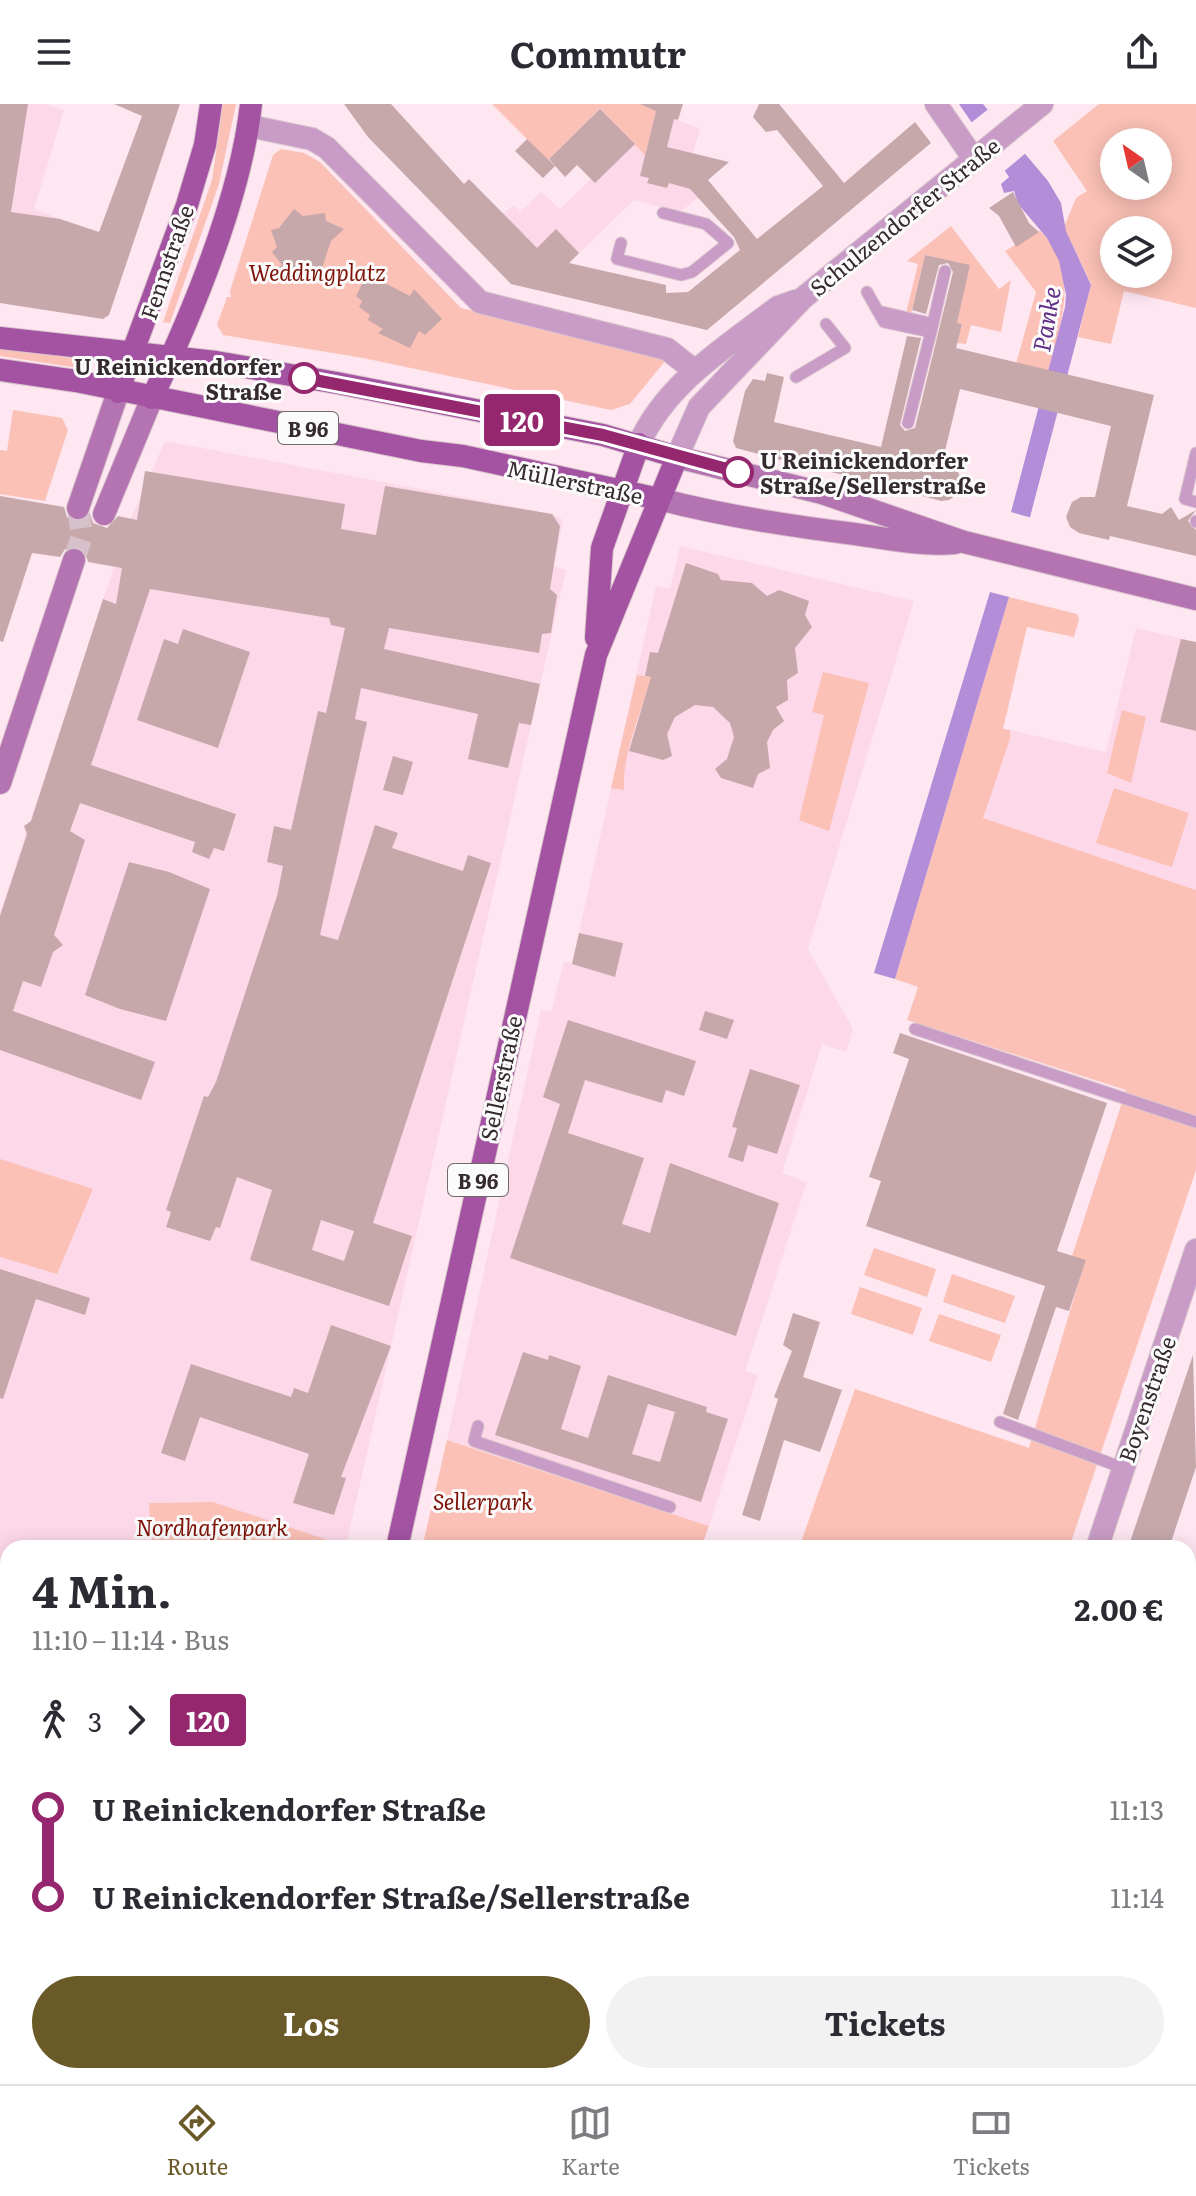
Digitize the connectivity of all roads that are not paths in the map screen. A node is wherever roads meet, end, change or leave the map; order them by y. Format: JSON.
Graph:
{"nodes":[{"id":1,"x":211,"y":104,"type":"edge"},
{"id":2,"x":936,"y":104,"type":"edge"},
{"id":3,"x":1042,"y":104,"type":"edge"},
{"id":4,"x":250,"y":115,"type":"edge"},
{"id":5,"x":979,"y":155,"type":"junction"},
{"id":6,"x":663,"y":213,"type":"dead end"},
{"id":7,"x":621,"y":243,"type":"dead end"},
{"id":8,"x":945,"y":271,"type":"dead end"},
{"id":9,"x":867,"y":292,"type":"dead end"},
{"id":10,"x":803,"y":298,"type":"junction"},
{"id":11,"x":826,"y":324,"type":"dead end"},
{"id":12,"x":928,"y":327,"type":"junction"},
{"id":13,"x":0,"y":338,"type":"edge"},
{"id":14,"x":133,"y":354,"type":"junction"},
{"id":15,"x":172,"y":357,"type":"junction"},
{"id":16,"x":0,"y":370,"type":"edge"},
{"id":17,"x":695,"y":371,"type":"junction"},
{"id":18,"x":796,"y":377,"type":"dead end"},
{"id":19,"x":118,"y":392,"type":"junction"},
{"id":20,"x":152,"y":398,"type":"junction"},
{"id":21,"x":908,"y":423,"type":"dead end"},
{"id":22,"x":639,"y":444,"type":"junction"},
{"id":23,"x":1196,"y":453,"type":"edge"},
{"id":24,"x":677,"y":457,"type":"junction"},
{"id":25,"x":621,"y":490,"type":"junction"},
{"id":26,"x":659,"y":499,"type":"junction"},
{"id":27,"x":1196,"y":502,"type":"edge"},
{"id":28,"x":78,"y":508,"type":"tunnel mouth"},
{"id":29,"x":104,"y":514,"type":"tunnel mouth"},
{"id":30,"x":964,"y":542,"type":"junction"},
{"id":31,"x":74,"y":560,"type":"tunnel mouth"},
{"id":32,"x":1196,"y":599,"type":"edge"},
{"id":33,"x":596,"y":655,"type":"junction"},
{"id":34,"x":0,"y":783,"type":"edge"},
{"id":35,"x":915,"y":1029,"type":"dead end"},
{"id":36,"x":1196,"y":1122,"type":"edge"},
{"id":37,"x":1196,"y":1250,"type":"edge"},
{"id":38,"x":1000,"y":1422,"type":"dead end"},
{"id":39,"x":478,"y":1426,"type":"dead end"},
{"id":40,"x":1123,"y":1468,"type":"junction"},
{"id":41,"x":670,"y":1507,"type":"dead end"},
{"id":42,"x":399,"y":1540,"type":"edge"},
{"id":43,"x":1100,"y":1540,"type":"edge"}],
"edges":[{"from":1,"to":14,"type":"main road","name":"Fennstraße"},
{"from":2,"to":5,"type":"street"},
{"from":3,"to":5,"type":"street","name":"Schulzendorfer Straße"},
{"from":4,"to":15,"type":"main road","name":"Fennstraße"},
{"from":4,"to":17,"type":"street"},
{"from":5,"to":10,"type":"street","name":"Schulzendorfer Straße"},
{"from":6,"to":7,"type":"lane"},
{"from":8,"to":12,"type":"lane"},
{"from":9,"to":12,"type":"lane"},
{"from":10,"to":17,"type":"street","name":"Schulzendorfer Straße"},
{"from":10,"to":24,"type":"street","name":"Schulzendorfer Straße"},
{"from":11,"to":18,"type":"lane"},
{"from":12,"to":21,"type":"lane"},
{"from":13,"to":14,"type":"main road","name":"Müllerstraße"},
{"from":14,"to":15,"type":"main road","name":"Müllerstraße"},
{"from":14,"to":19,"type":"main road","name":"Fennstraße"},
{"from":15,"to":20,"type":"main road","name":"Fennstraße"},
{"from":15,"to":22,"type":"main road","name":"Müllerstraße","number":"B 96"},
{"from":16,"to":19,"type":"main road","name":"Müllerstraße"},
{"from":17,"to":22,"type":"street","name":"Schulzendorfer Straße"},
{"from":19,"to":20,"type":"main road","name":"Müllerstraße","number":"B 96"},
{"from":19,"to":28,"type":"main road","name":"Fennstraße"},
{"from":20,"to":25,"type":"main road","name":"Müllerstraße","number":"B 96"},
{"from":20,"to":29,"type":"main road","name":"Fennstraße"},
{"from":22,"to":24,"type":"main road","name":"Müllerstraße","number":"B 96"},
{"from":22,"to":25,"type":"main road","name":"Sellerstraße","number":"B 96"},
{"from":23,"to":27,"type":"lane"},
{"from":24,"to":26,"type":"main road","name":"Sellerstraße","number":"B 96"},
{"from":24,"to":30,"type":"main road","name":"Müllerstraße"},
{"from":25,"to":26,"type":"main road","name":"Müllerstraße","number":"B 96"},
{"from":25,"to":33,"type":"main road","name":"Sellerstraße","number":"B 96"},
{"from":26,"to":30,"type":"main road","name":"Müllerstraße"},
{"from":26,"to":33,"type":"main road","name":"Sellerstraße","number":"B 96"},
{"from":30,"to":32,"type":"main road","name":"Müllerstraße"},
{"from":31,"to":34,"type":"main road"},
{"from":33,"to":42,"type":"main road","name":"Sellerstraße","number":"B 96"},
{"from":35,"to":36,"type":"lane"},
{"from":37,"to":40,"type":"street","name":"Boyenstraße"},
{"from":38,"to":40,"type":"lane"},
{"from":39,"to":41,"type":"lane"},
{"from":40,"to":43,"type":"street","name":"Boyenstraße"}]}
